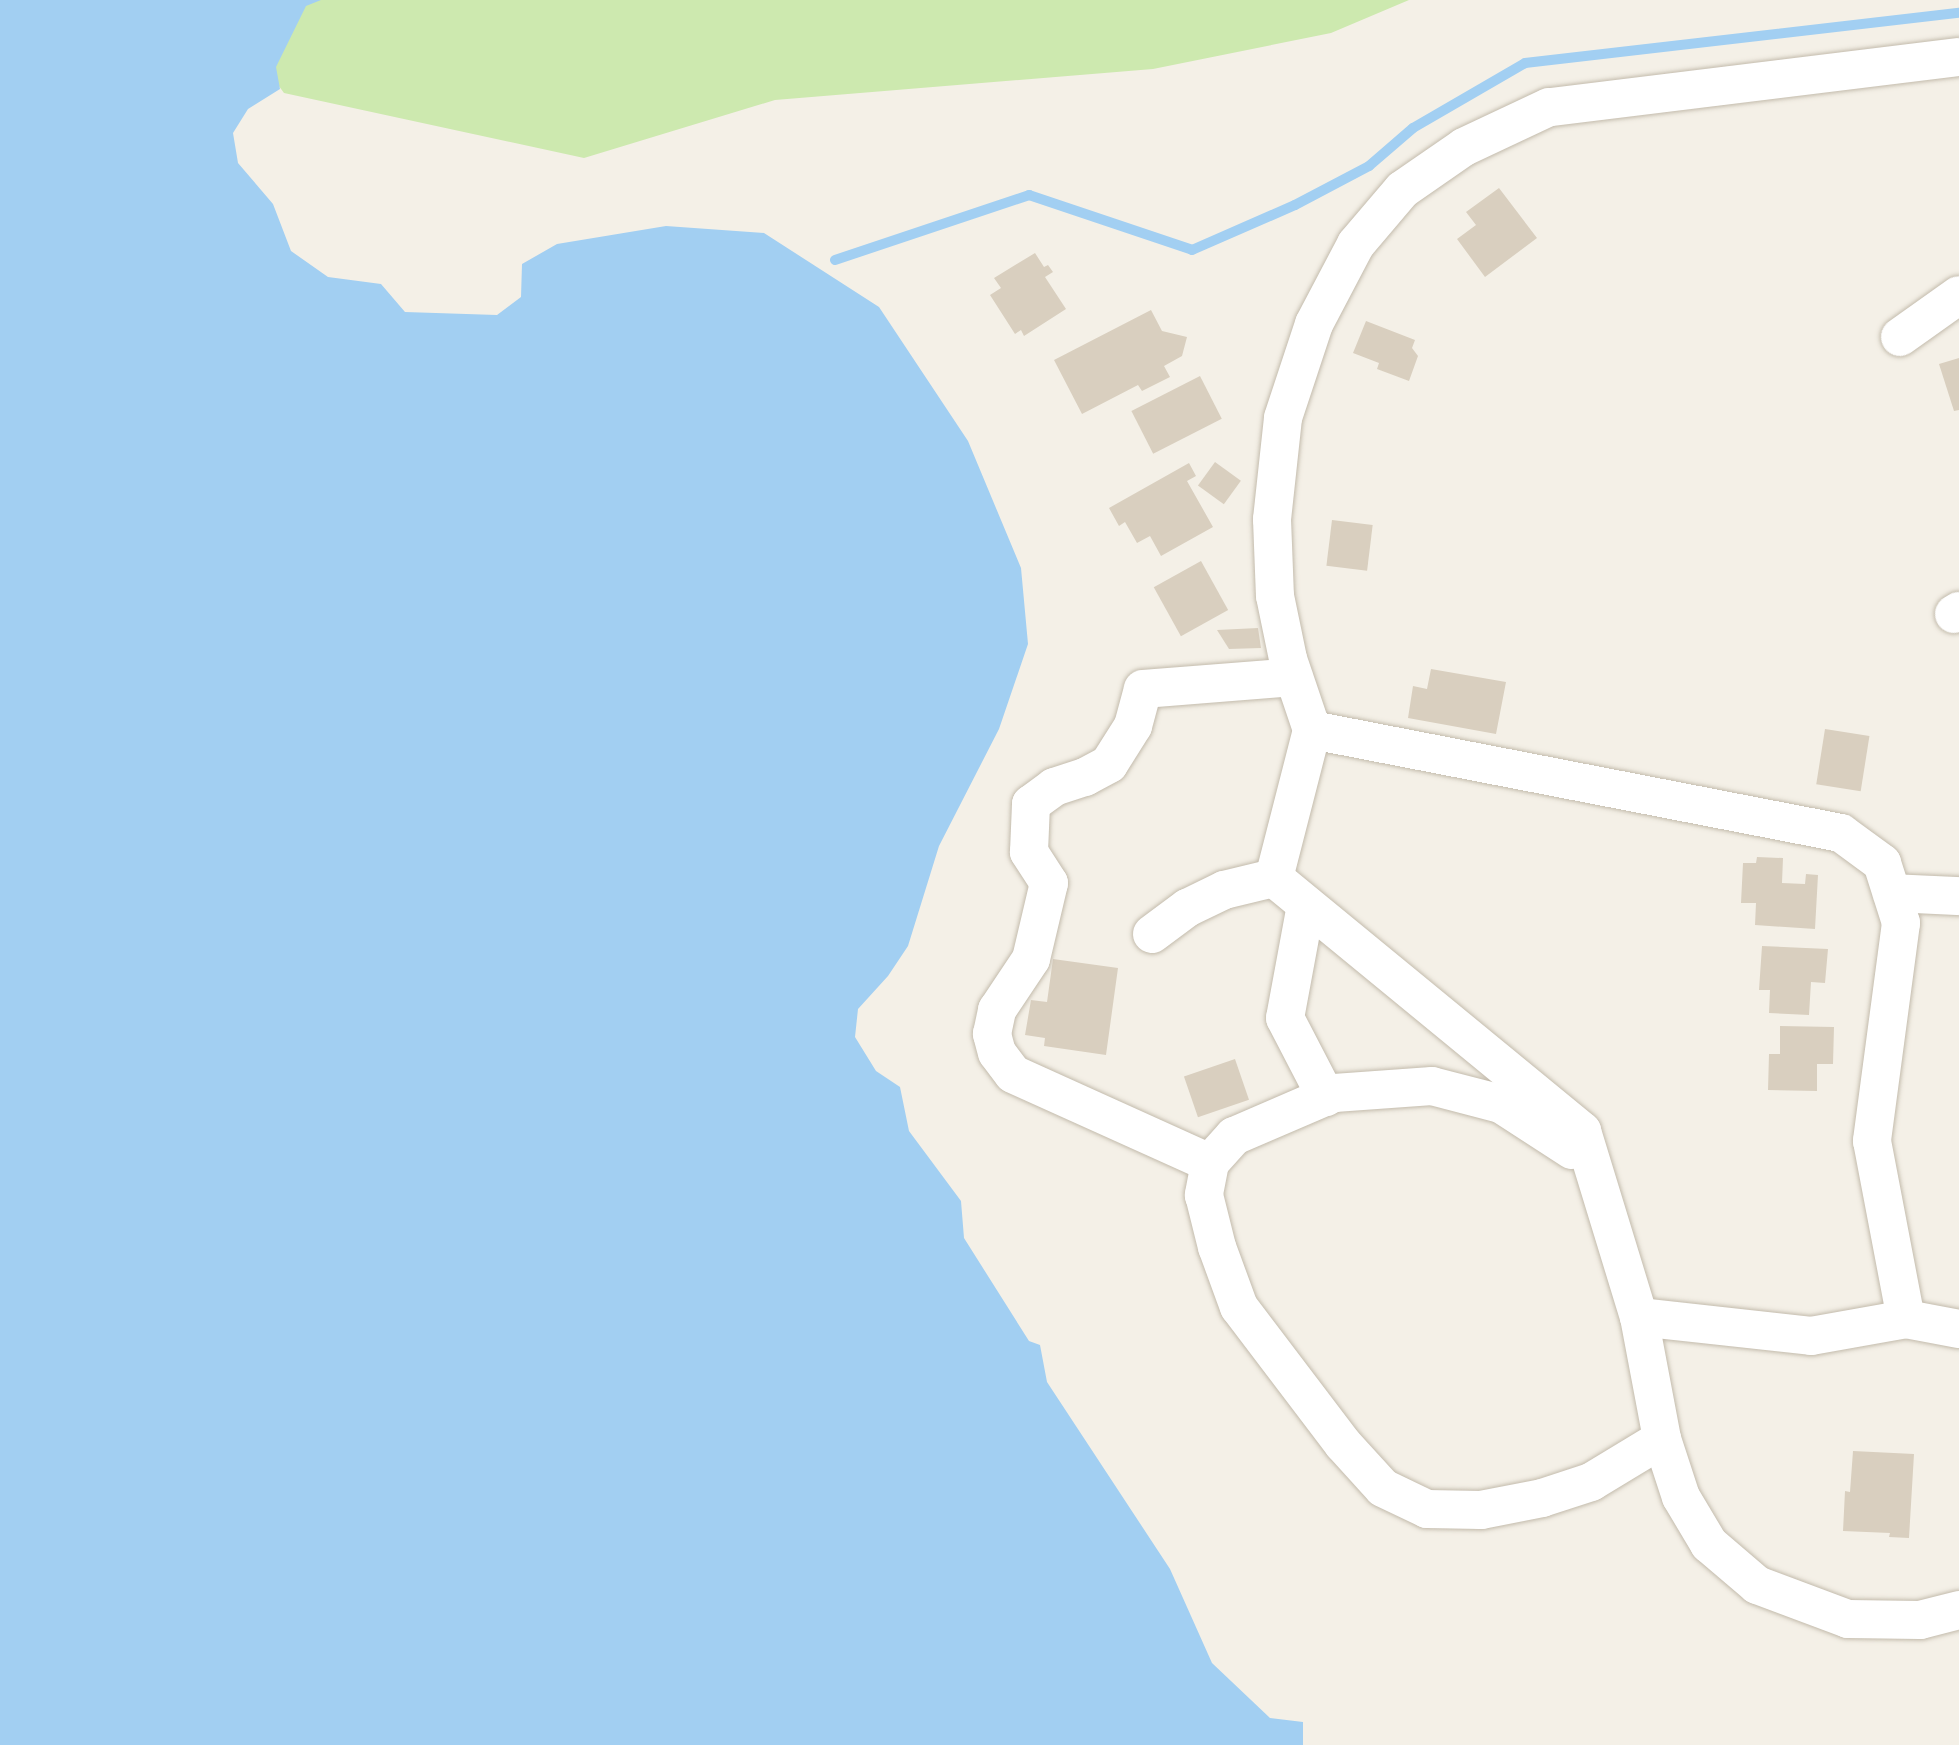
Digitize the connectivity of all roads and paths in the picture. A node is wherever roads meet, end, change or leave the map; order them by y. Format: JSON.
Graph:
{"nodes":[{"id":1,"x":1959,"y":57,"type":"edge"},
{"id":2,"x":1959,"y":296,"type":"edge"},
{"id":3,"x":1900,"y":337,"type":"dead end"},
{"id":4,"x":1135,"y":664,"type":"dead end"},
{"id":5,"x":1290,"y":665,"type":"junction"},
{"id":6,"x":1312,"y":730,"type":"junction"},
{"id":7,"x":1274,"y":878,"type":"junction"},
{"id":8,"x":1892,"y":893,"type":"junction"},
{"id":9,"x":1959,"y":896,"type":"edge"},
{"id":10,"x":1306,"y":905,"type":"junction"},
{"id":11,"x":1152,"y":934,"type":"dead end"},
{"id":12,"x":1326,"y":1097,"type":"junction"},
{"id":13,"x":1210,"y":1163,"type":"junction"},
{"id":14,"x":1592,"y":1163,"type":"junction"},
{"id":15,"x":1639,"y":1317,"type":"junction"},
{"id":16,"x":1906,"y":1319,"type":"junction"},
{"id":17,"x":1959,"y":1329,"type":"edge"},
{"id":18,"x":1662,"y":1439,"type":"junction"},
{"id":19,"x":1959,"y":1610,"type":"edge"}],
"edges":[{"from":1,"to":5,"type":"street"},
{"from":2,"to":3,"type":"street"},
{"from":4,"to":5,"type":"street"},
{"from":5,"to":6,"type":"street"},
{"from":5,"to":13,"type":"street"},
{"from":6,"to":7,"type":"street"},
{"from":6,"to":8,"type":"street"},
{"from":7,"to":10,"type":"street"},
{"from":7,"to":11,"type":"street"},
{"from":8,"to":9,"type":"street"},
{"from":8,"to":16,"type":"street"},
{"from":10,"to":12,"type":"street"},
{"from":10,"to":14,"type":"street"},
{"from":12,"to":13,"type":"street"},
{"from":12,"to":14,"type":"street"},
{"from":13,"to":18,"type":"street"},
{"from":14,"to":15,"type":"street"},
{"from":15,"to":16,"type":"street"},
{"from":15,"to":18,"type":"street"},
{"from":16,"to":17,"type":"street"},
{"from":18,"to":19,"type":"street"}]}
